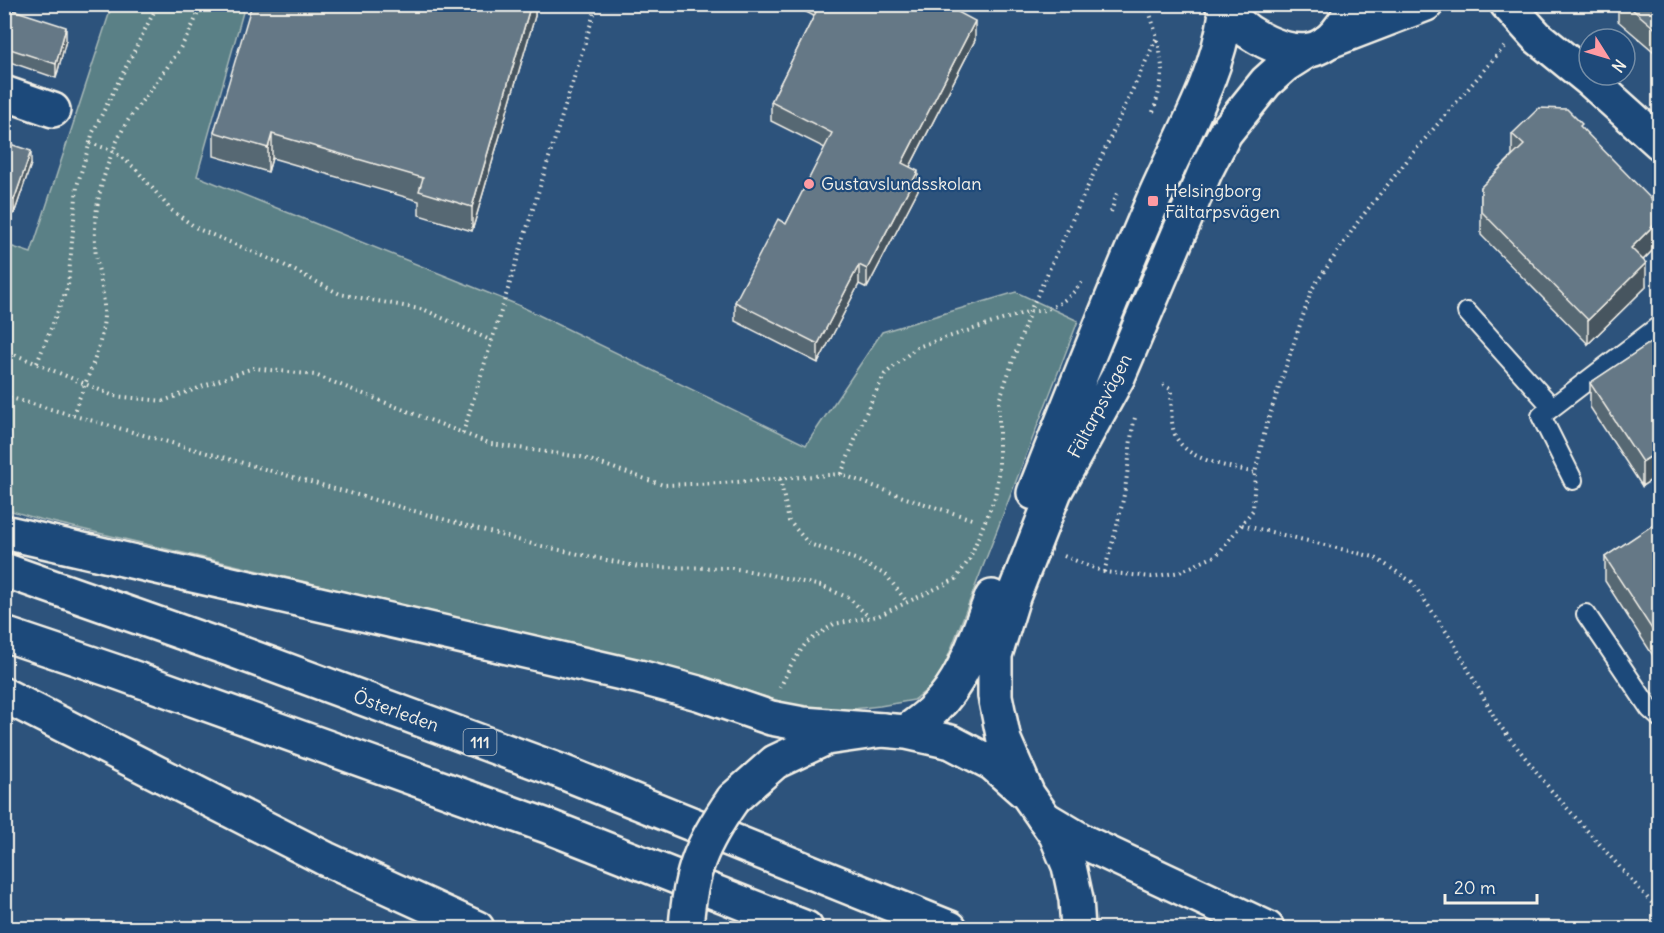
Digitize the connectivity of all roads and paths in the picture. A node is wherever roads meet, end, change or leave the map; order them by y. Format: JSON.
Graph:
{"nodes":[{"id":1,"x":158,"y":4,"type":"edge"},
{"id":2,"x":201,"y":4,"type":"edge"},
{"id":3,"x":597,"y":4,"type":"edge"},
{"id":4,"x":1147,"y":4,"type":"edge"},
{"id":5,"x":1354,"y":4,"type":"edge"},
{"id":6,"x":1425,"y":4,"type":"edge"},
{"id":7,"x":1224,"y":9,"type":"edge"},
{"id":8,"x":1516,"y":15,"type":"edge"},
{"id":9,"x":1157,"y":38,"type":"junction"},
{"id":10,"x":1317,"y":47,"type":"junction"},
{"id":11,"x":4,"y":93,"type":"edge"},
{"id":12,"x":53,"y":110,"type":"dead end"},
{"id":13,"x":1153,"y":112,"type":"dead end"},
{"id":14,"x":1659,"y":142,"type":"edge"},
{"id":15,"x":90,"y":143,"type":"junction"},
{"id":16,"x":113,"y":151,"type":"junction"},
{"id":17,"x":1118,"y":193,"type":"dead end"},
{"id":18,"x":1110,"y":213,"type":"dead end"},
{"id":19,"x":1088,"y":272,"type":"dead end"},
{"id":20,"x":1030,"y":311,"type":"junction"},
{"id":21,"x":1467,"y":312,"type":"dead end"},
{"id":22,"x":1659,"y":325,"type":"edge"},
{"id":23,"x":492,"y":341,"type":"junction"},
{"id":24,"x":4,"y":350,"type":"edge"},
{"id":25,"x":36,"y":363,"type":"junction"},
{"id":26,"x":84,"y":383,"type":"junction"},
{"id":27,"x":1163,"y":385,"type":"dead end"},
{"id":28,"x":4,"y":396,"type":"edge"},
{"id":29,"x":1138,"y":405,"type":"dead end"},
{"id":30,"x":1552,"y":407,"type":"junction"},
{"id":31,"x":73,"y":415,"type":"junction"},
{"id":32,"x":463,"y":433,"type":"junction"},
{"id":33,"x":1255,"y":473,"type":"junction"},
{"id":34,"x":841,"y":474,"type":"junction"},
{"id":35,"x":780,"y":479,"type":"junction"},
{"id":36,"x":1572,"y":480,"type":"dead end"},
{"id":37,"x":975,"y":520,"type":"dead end"},
{"id":38,"x":1242,"y":525,"type":"junction"},
{"id":39,"x":4,"y":532,"type":"edge"},
{"id":40,"x":1055,"y":553,"type":"dead end"},
{"id":41,"x":4,"y":570,"type":"edge"},
{"id":42,"x":1104,"y":572,"type":"junction"},
{"id":43,"x":908,"y":602,"type":"junction"},
{"id":44,"x":1586,"y":614,"type":"dead end"},
{"id":45,"x":869,"y":618,"type":"junction"},
{"id":46,"x":4,"y":633,"type":"edge"},
{"id":47,"x":4,"y":695,"type":"edge"},
{"id":48,"x":771,"y":718,"type":"junction"},
{"id":49,"x":1659,"y":718,"type":"edge"},
{"id":50,"x":894,"y":731,"type":"junction"},
{"id":51,"x":1036,"y":807,"type":"junction"},
{"id":52,"x":1659,"y":912,"type":"edge"},
{"id":53,"x":477,"y":928,"type":"edge"},
{"id":54,"x":686,"y":928,"type":"edge"},
{"id":55,"x":806,"y":928,"type":"edge"},
{"id":56,"x":950,"y":928,"type":"edge"},
{"id":57,"x":1078,"y":928,"type":"edge"},
{"id":58,"x":1267,"y":928,"type":"edge"}],
"edges":[{"from":1,"to":15,"type":"path"},
{"from":2,"to":16,"type":"path"},
{"from":3,"to":23,"type":"path"},
{"from":4,"to":9,"type":"path"},
{"from":5,"to":10,"type":"main road"},
{"from":6,"to":10,"type":"main road"},
{"from":7,"to":10,"type":"main road"},
{"from":7,"to":50,"type":"main road","name":"Fältarpsvägen"},
{"from":8,"to":14,"type":"main road"},
{"from":8,"to":33,"type":"path"},
{"from":9,"to":13,"type":"path"},
{"from":9,"to":20,"type":"path"},
{"from":10,"to":51,"type":"main road","name":"Fältarpsvägen"},
{"from":11,"to":12,"type":"main road"},
{"from":15,"to":16,"type":"path"},
{"from":15,"to":25,"type":"path"},
{"from":16,"to":23,"type":"path"},
{"from":16,"to":26,"type":"path"},
{"from":17,"to":18,"type":"path"},
{"from":19,"to":20,"type":"path"},
{"from":20,"to":34,"type":"path"},
{"from":20,"to":43,"type":"path"},
{"from":21,"to":30,"type":"lane"},
{"from":22,"to":30,"type":"lane"},
{"from":23,"to":32,"type":"path"},
{"from":24,"to":25,"type":"path"},
{"from":25,"to":26,"type":"path"},
{"from":26,"to":31,"type":"path"},
{"from":26,"to":32,"type":"path"},
{"from":27,"to":33,"type":"path"},
{"from":28,"to":31,"type":"path"},
{"from":29,"to":42,"type":"path"},
{"from":30,"to":36,"type":"lane"},
{"from":31,"to":45,"type":"path"},
{"from":32,"to":35,"type":"path"},
{"from":33,"to":38,"type":"path"},
{"from":34,"to":35,"type":"path"},
{"from":34,"to":37,"type":"path"},
{"from":35,"to":43,"type":"path"},
{"from":38,"to":42,"type":"path"},
{"from":38,"to":52,"type":"path"},
{"from":39,"to":48,"type":"main road"},
{"from":40,"to":42,"type":"path"},
{"from":41,"to":56,"type":"main road","name":"Österleden","number":"111"},
{"from":43,"to":45,"type":"path"},
{"from":44,"to":49,"type":"lane"},
{"from":45,"to":48,"type":"path"},
{"from":46,"to":55,"type":"main road"},
{"from":47,"to":53,"type":"main road"},
{"from":48,"to":50,"type":"main road"},
{"from":50,"to":51,"type":"main road"},
{"from":50,"to":54,"type":"main road","bridge":true},
{"from":51,"to":57,"type":"main road"},
{"from":51,"to":58,"type":"main road"}]}
